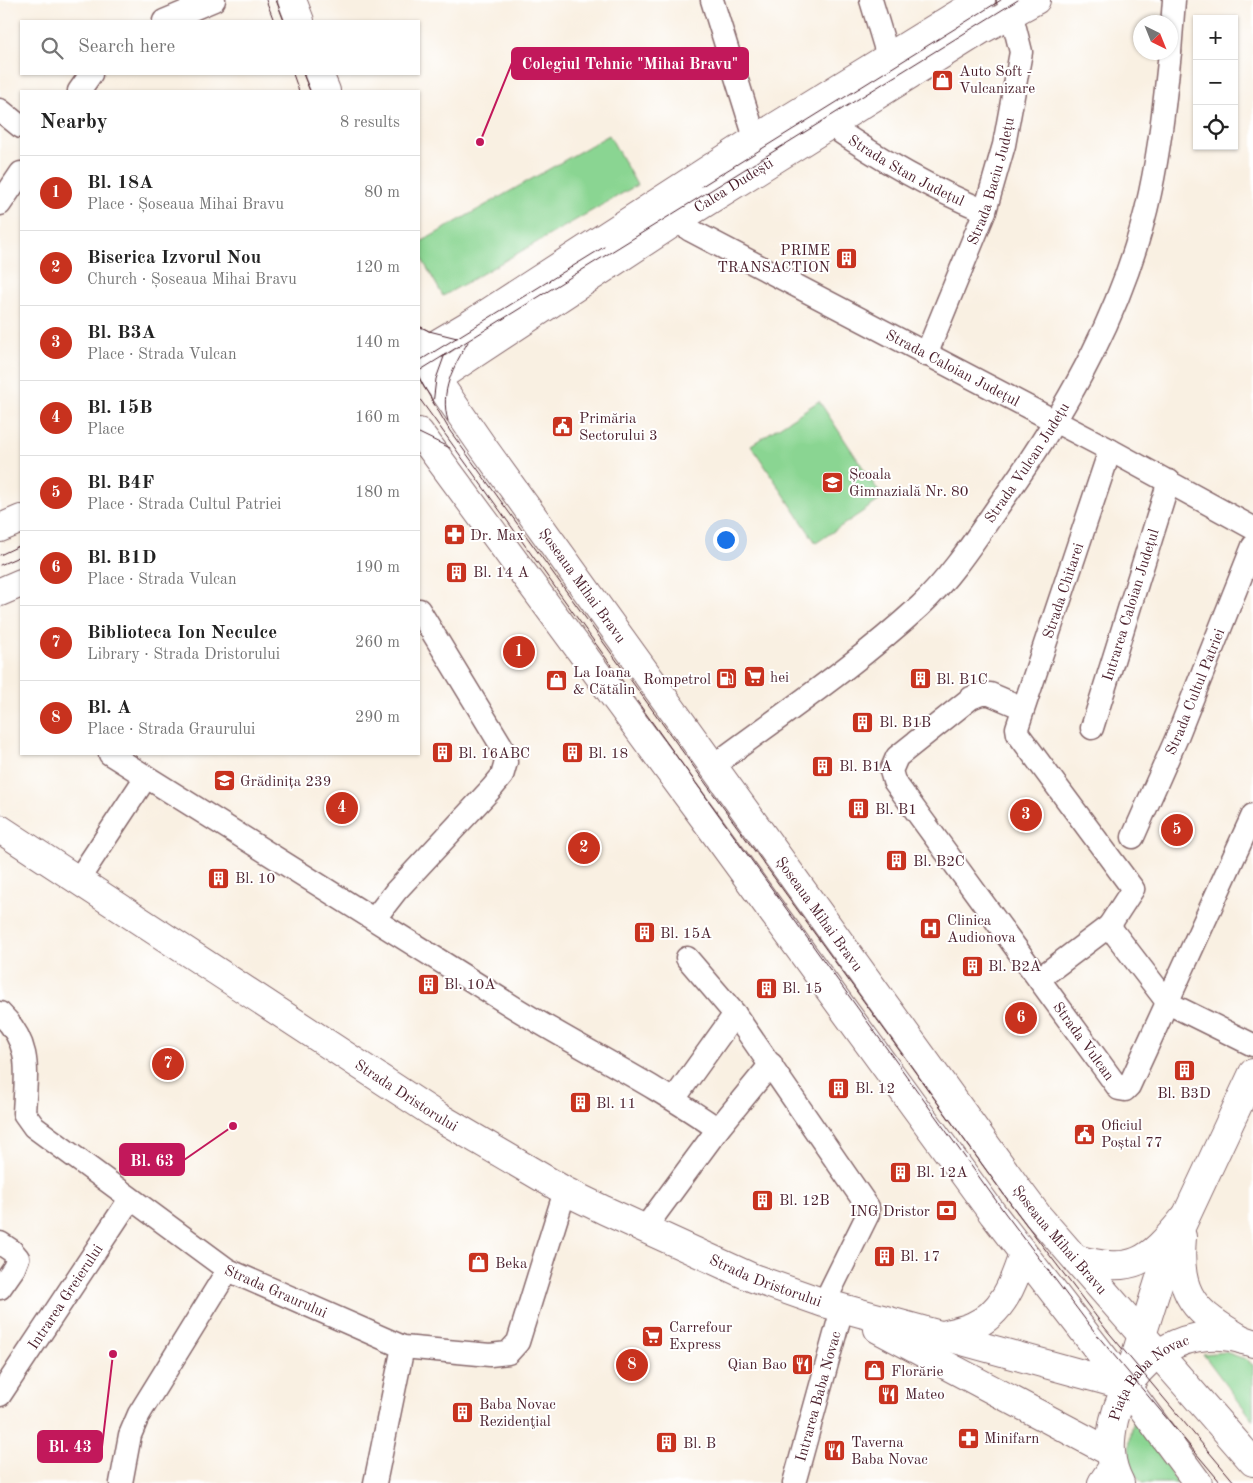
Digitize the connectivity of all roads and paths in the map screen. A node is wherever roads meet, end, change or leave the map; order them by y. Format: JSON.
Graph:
{"nodes":[{"id":1,"x":214,"y":0,"type":"edge"},
{"id":2,"x":292,"y":0,"type":"edge"},
{"id":3,"x":712,"y":0,"type":"edge"},
{"id":4,"x":871,"y":0,"type":"edge"},
{"id":5,"x":981,"y":0,"type":"edge"},
{"id":6,"x":1174,"y":0,"type":"edge"},
{"id":7,"x":1019,"y":4,"type":"edge"},
{"id":8,"x":1173,"y":15,"type":"edge"},
{"id":9,"x":166,"y":20,"type":"edge"},
{"id":10,"x":300,"y":20,"type":"edge"},
{"id":11,"x":1169,"y":60,"type":"edge"},
{"id":12,"x":892,"y":71,"type":"junction"},
{"id":13,"x":90,"y":75,"type":"edge"},
{"id":14,"x":320,"y":75,"type":"edge"},
{"id":15,"x":80,"y":90,"type":"edge"},
{"id":16,"x":326,"y":90,"type":"edge"},
{"id":17,"x":0,"y":110,"type":"edge"},
{"id":18,"x":830,"y":125,"type":"junction"},
{"id":19,"x":20,"y":126,"type":"edge"},
{"id":20,"x":754,"y":140,"type":"junction"},
{"id":21,"x":766,"y":165,"type":"junction"},
{"id":22,"x":20,"y":174,"type":"edge"},
{"id":23,"x":0,"y":204,"type":"edge"},
{"id":24,"x":667,"y":211,"type":"junction"},
{"id":25,"x":985,"y":211,"type":"junction"},
{"id":26,"x":420,"y":349,"type":"edge"},
{"id":27,"x":926,"y":354,"type":"junction"},
{"id":28,"x":428,"y":386,"type":"edge"},
{"id":29,"x":1056,"y":422,"type":"junction"},
{"id":30,"x":420,"y":433,"type":"edge"},
{"id":31,"x":475,"y":435,"type":"junction"},
{"id":32,"x":1110,"y":450,"type":"junction"},
{"id":33,"x":440,"y":460,"type":"junction"},
{"id":34,"x":1168,"y":481,"type":"junction"},
{"id":35,"x":20,"y":519,"type":"edge"},
{"id":36,"x":0,"y":528,"type":"edge"},
{"id":37,"x":1253,"y":528,"type":"edge"},
{"id":38,"x":1253,"y":546,"type":"edge"},
{"id":39,"x":20,"y":583,"type":"edge"},
{"id":40,"x":0,"y":592,"type":"edge"},
{"id":41,"x":420,"y":612,"type":"edge"},
{"id":42,"x":1023,"y":708,"type":"junction"},
{"id":43,"x":1092,"y":728,"type":"dead end"},
{"id":44,"x":112,"y":755,"type":"edge"},
{"id":45,"x":714,"y":766,"type":"junction"},
{"id":46,"x":146,"y":777,"type":"junction"},
{"id":47,"x":1253,"y":815,"type":"edge"},
{"id":48,"x":0,"y":829,"type":"edge"},
{"id":49,"x":1133,"y":837,"type":"dead end"},
{"id":50,"x":78,"y":880,"type":"junction"},
{"id":51,"x":375,"y":918,"type":"junction"},
{"id":52,"x":1109,"y":926,"type":"junction"},
{"id":53,"x":687,"y":958,"type":"dead end"},
{"id":54,"x":1040,"y":978,"type":"junction"},
{"id":55,"x":1168,"y":1004,"type":"junction"},
{"id":56,"x":0,"y":1013,"type":"edge"},
{"id":57,"x":735,"y":1014,"type":"junction"},
{"id":58,"x":1253,"y":1046,"type":"edge"},
{"id":59,"x":771,"y":1064,"type":"junction"},
{"id":60,"x":1253,"y":1073,"type":"edge"},
{"id":61,"x":674,"y":1099,"type":"junction"},
{"id":62,"x":718,"y":1129,"type":"junction"},
{"id":63,"x":565,"y":1191,"type":"junction"},
{"id":64,"x":130,"y":1199,"type":"junction"},
{"id":65,"x":1184,"y":1218,"type":"junction"},
{"id":66,"x":645,"y":1228,"type":"junction"},
{"id":67,"x":0,"y":1243,"type":"edge"},
{"id":68,"x":1023,"y":1254,"type":"junction"},
{"id":69,"x":1076,"y":1259,"type":"junction"},
{"id":70,"x":228,"y":1270,"type":"junction"},
{"id":71,"x":0,"y":1288,"type":"edge"},
{"id":72,"x":833,"y":1306,"type":"junction"},
{"id":73,"x":943,"y":1335,"type":"junction"},
{"id":74,"x":1248,"y":1342,"type":"edge"},
{"id":75,"x":1151,"y":1344,"type":"junction"},
{"id":76,"x":403,"y":1347,"type":"junction"},
{"id":77,"x":1126,"y":1386,"type":"junction"},
{"id":78,"x":2,"y":1388,"type":"edge"},
{"id":79,"x":1253,"y":1462,"type":"edge"},
{"id":80,"x":1111,"y":1472,"type":"edge"},
{"id":81,"x":121,"y":1483,"type":"edge"},
{"id":82,"x":375,"y":1483,"type":"edge"},
{"id":83,"x":794,"y":1483,"type":"edge"},
{"id":84,"x":1198,"y":1483,"type":"edge"}],
"edges":[{"from":1,"to":9,"type":"street"},
{"from":2,"to":10,"type":"main road"},
{"from":3,"to":20,"type":"street"},
{"from":4,"to":12,"type":"street"},
{"from":5,"to":12,"type":"main road","name":"Calea Dudești"},
{"from":6,"to":8,"type":"street","name":"Strada Vulcan Județu"},
{"from":7,"to":12,"type":"main road","name":"Calea Dudești"},
{"from":7,"to":25,"type":"street","name":"Strada Baciu Județu"},
{"from":11,"to":29,"type":"street","name":"Strada Vulcan Județu"},
{"from":12,"to":18,"type":"main road","name":"Calea Dudești"},
{"from":12,"to":20,"type":"main road","name":"Calea Dudești"},
{"from":13,"to":15,"type":"street"},
{"from":14,"to":16,"type":"main road"},
{"from":17,"to":19,"type":"street"},
{"from":18,"to":21,"type":"main road","name":"Calea Dudești"},
{"from":18,"to":25,"type":"street","name":"Strada Stan Județul"},
{"from":20,"to":21,"type":"street"},
{"from":20,"to":24,"type":"main road","name":"Calea Dudești"},
{"from":21,"to":24,"type":"main road","name":"Calea Dudești"},
{"from":22,"to":23,"type":"street"},
{"from":24,"to":26,"type":"main road","name":"Calea Dudești"},
{"from":24,"to":27,"type":"street","name":"Strada Caloian Județul"},
{"from":24,"to":28,"type":"main road","name":"Calea Dudești"},
{"from":25,"to":27,"type":"street","name":"Strada Baciu Județu"},
{"from":26,"to":28,"type":"main road","name":"Șoseaua Mihai Bravu"},
{"from":27,"to":29,"type":"street","name":"Strada Caloian Județul"},
{"from":28,"to":31,"type":"main road","name":"Șoseaua Mihai Bravu"},
{"from":29,"to":32,"type":"street","name":"Strada Caloian Județul"},
{"from":29,"to":45,"type":"street","name":"Strada Vulcan Județu"},
{"from":30,"to":33,"type":"main road"},
{"from":31,"to":33,"type":"main road"},
{"from":31,"to":45,"type":"main road","name":"Șoseaua Mihai Bravu"},
{"from":32,"to":34,"type":"street","name":"Strada Caloian Județul"},
{"from":32,"to":42,"type":"street","name":"Strada Chitarei"},
{"from":33,"to":68,"type":"main road"},
{"from":34,"to":37,"type":"street","name":"Strada Caloian Județul"},
{"from":34,"to":43,"type":"street","name":"Intrarea Caloian Județul"},
{"from":35,"to":36,"type":"main road"},
{"from":38,"to":49,"type":"street","name":"Strada Cultul Patriei"},
{"from":39,"to":40,"type":"main road"},
{"from":41,"to":51,"type":"street"},
{"from":42,"to":52,"type":"street","name":"Strada Chitarei"},
{"from":42,"to":54,"type":"street"},
{"from":44,"to":46,"type":"street"},
{"from":45,"to":69,"type":"main road","name":"Șoseaua Mihai Bravu"},
{"from":46,"to":50,"type":"street"},
{"from":46,"to":51,"type":"street"},
{"from":47,"to":55,"type":"street","name":"Strada Vulcan"},
{"from":48,"to":50,"type":"main road","name":"Strada Dristorului"},
{"from":50,"to":63,"type":"main road","name":"Strada Dristorului"},
{"from":51,"to":61,"type":"street"},
{"from":52,"to":54,"type":"street"},
{"from":52,"to":55,"type":"street"},
{"from":53,"to":57,"type":"street"},
{"from":54,"to":55,"type":"street","name":"Strada Vulcan"},
{"from":55,"to":58,"type":"street"},
{"from":56,"to":64,"type":"street","name":"Strada Graurului"},
{"from":57,"to":59,"type":"street"},
{"from":57,"to":61,"type":"street"},
{"from":59,"to":62,"type":"street"},
{"from":59,"to":72,"type":"street","name":"Intrarea Baba Novac"},
{"from":60,"to":65,"type":"main road"},
{"from":61,"to":62,"type":"street"},
{"from":62,"to":66,"type":"street"},
{"from":63,"to":66,"type":"main road","name":"Strada Dristorului"},
{"from":63,"to":76,"type":"street","name":"Strada Graurului"},
{"from":64,"to":70,"type":"street","name":"Strada Graurului"},
{"from":64,"to":78,"type":"street","name":"Intrarea Greierului"},
{"from":65,"to":69,"type":"main road"},
{"from":65,"to":74,"type":"main road"},
{"from":65,"to":75,"type":"main road"},
{"from":66,"to":72,"type":"main road","name":"Strada Dristorului"},
{"from":67,"to":71,"type":"street"},
{"from":68,"to":73,"type":"main road"},
{"from":68,"to":77,"type":"main road"},
{"from":69,"to":75,"type":"main road","name":"Șoseaua Mihai Bravu"},
{"from":70,"to":76,"type":"street","name":"Strada Graurului"},
{"from":70,"to":81,"type":"street"},
{"from":72,"to":73,"type":"main road","name":"Strada Dristorului"},
{"from":72,"to":80,"type":"main road","name":"Strada Dristorului"},
{"from":72,"to":83,"type":"street","name":"Intrarea Baba Novac"},
{"from":73,"to":77,"type":"main road","name":"Strada Dristorului"},
{"from":74,"to":75,"type":"main road","name":"Piața Baba Novac"},
{"from":75,"to":77,"type":"main road","name":"Piața Baba Novac"},
{"from":75,"to":79,"type":"main road","name":"Șoseaua Mihai Bravu"},
{"from":76,"to":82,"type":"street"},
{"from":77,"to":80,"type":"main road","name":"Piața Baba Novac"},
{"from":77,"to":84,"type":"main road"}]}
